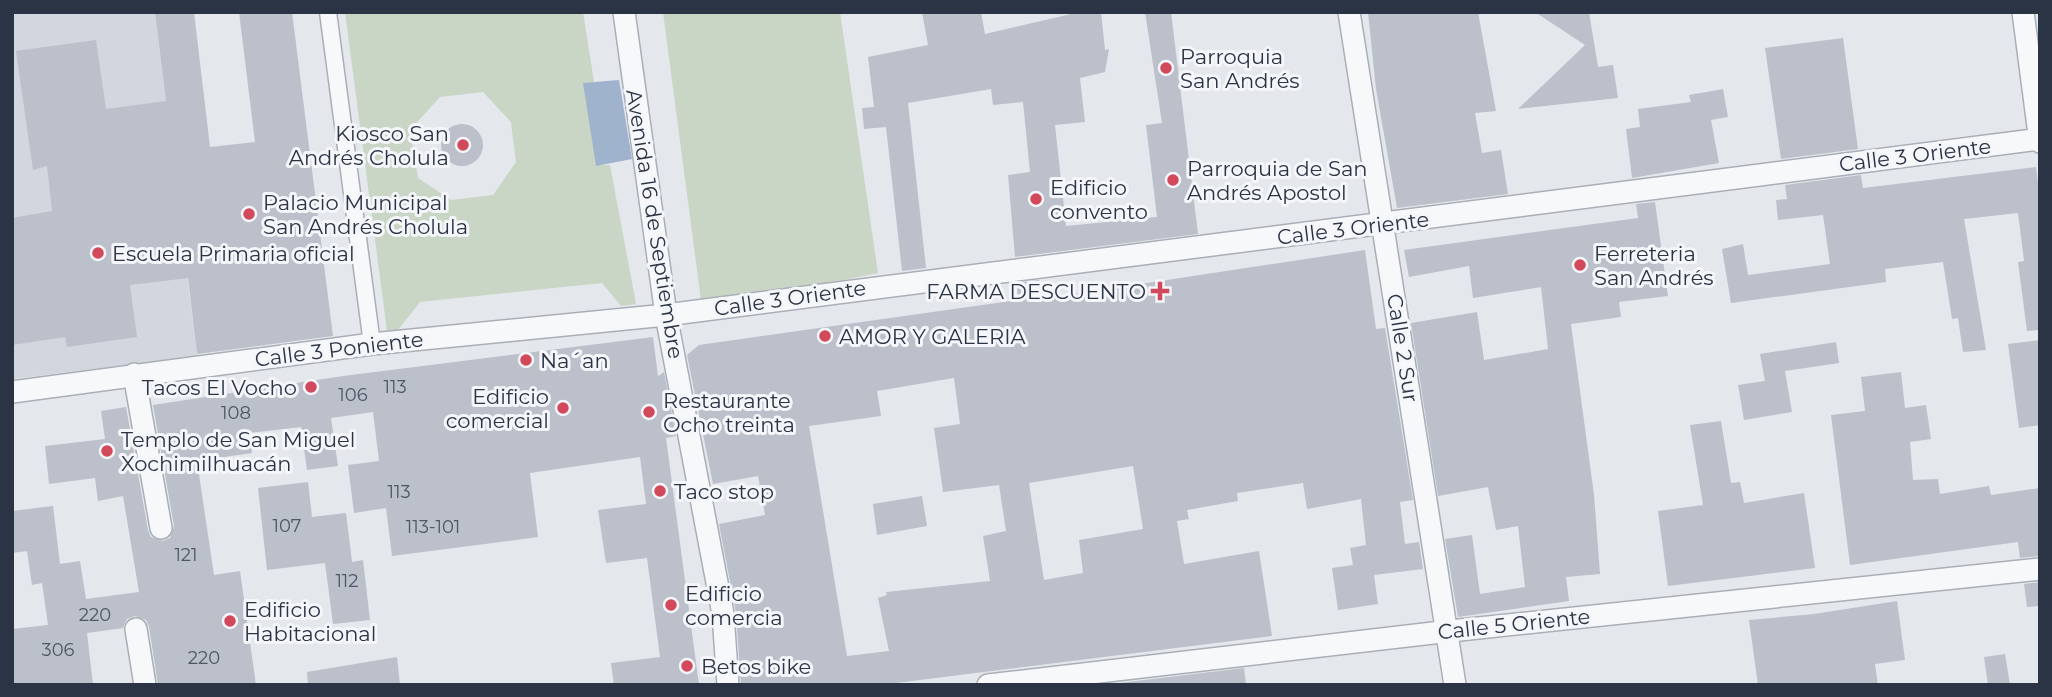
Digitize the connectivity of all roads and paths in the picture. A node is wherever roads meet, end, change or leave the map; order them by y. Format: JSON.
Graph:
{"nodes":[{"id":1,"x":328,"y":12,"type":"edge"},
{"id":2,"x":624,"y":12,"type":"edge"},
{"id":3,"x":1349,"y":12,"type":"edge"},
{"id":4,"x":2023,"y":12,"type":"edge"},
{"id":5,"x":2040,"y":140,"type":"edge"},
{"id":6,"x":1383,"y":224,"type":"junction"},
{"id":7,"x":666,"y":315,"type":"junction"},
{"id":8,"x":372,"y":344,"type":"junction"},
{"id":9,"x":134,"y":374,"type":"junction"},
{"id":10,"x":12,"y":392,"type":"edge"},
{"id":11,"x":162,"y":528,"type":"dead end"},
{"id":12,"x":2040,"y":569,"type":"edge"},
{"id":13,"x":136,"y":629,"type":"dead end"},
{"id":14,"x":1446,"y":631,"type":"junction"},
{"id":15,"x":145,"y":685,"type":"edge"},
{"id":16,"x":728,"y":685,"type":"edge"},
{"id":17,"x":988,"y":685,"type":"edge"},
{"id":18,"x":1455,"y":685,"type":"edge"}],
"edges":[{"from":1,"to":8,"type":"street"},
{"from":2,"to":7,"type":"street","name":"Avenida 16 de Septiembre"},
{"from":3,"to":6,"type":"street","name":"Calle 2 Sur"},
{"from":4,"to":5,"type":"street"},
{"from":5,"to":6,"type":"street","name":"Calle 3 Oriente"},
{"from":6,"to":7,"type":"street","name":"Calle 3 Oriente"},
{"from":6,"to":14,"type":"street","name":"Calle 2 Sur"},
{"from":7,"to":8,"type":"street","name":"Calle 3 Poniente"},
{"from":7,"to":16,"type":"street","name":"Avenida 16 de Septiembre"},
{"from":8,"to":9,"type":"street","name":"Calle 3 Poniente"},
{"from":9,"to":10,"type":"street","name":"Calle 3 Poniente"},
{"from":9,"to":11,"type":"street"},
{"from":12,"to":14,"type":"street","name":"Calle 5 Oriente"},
{"from":13,"to":15,"type":"street"},
{"from":14,"to":17,"type":"street","name":"Calle 5 Oriente"},
{"from":14,"to":18,"type":"street","name":"Calle 2 Sur"}]}
